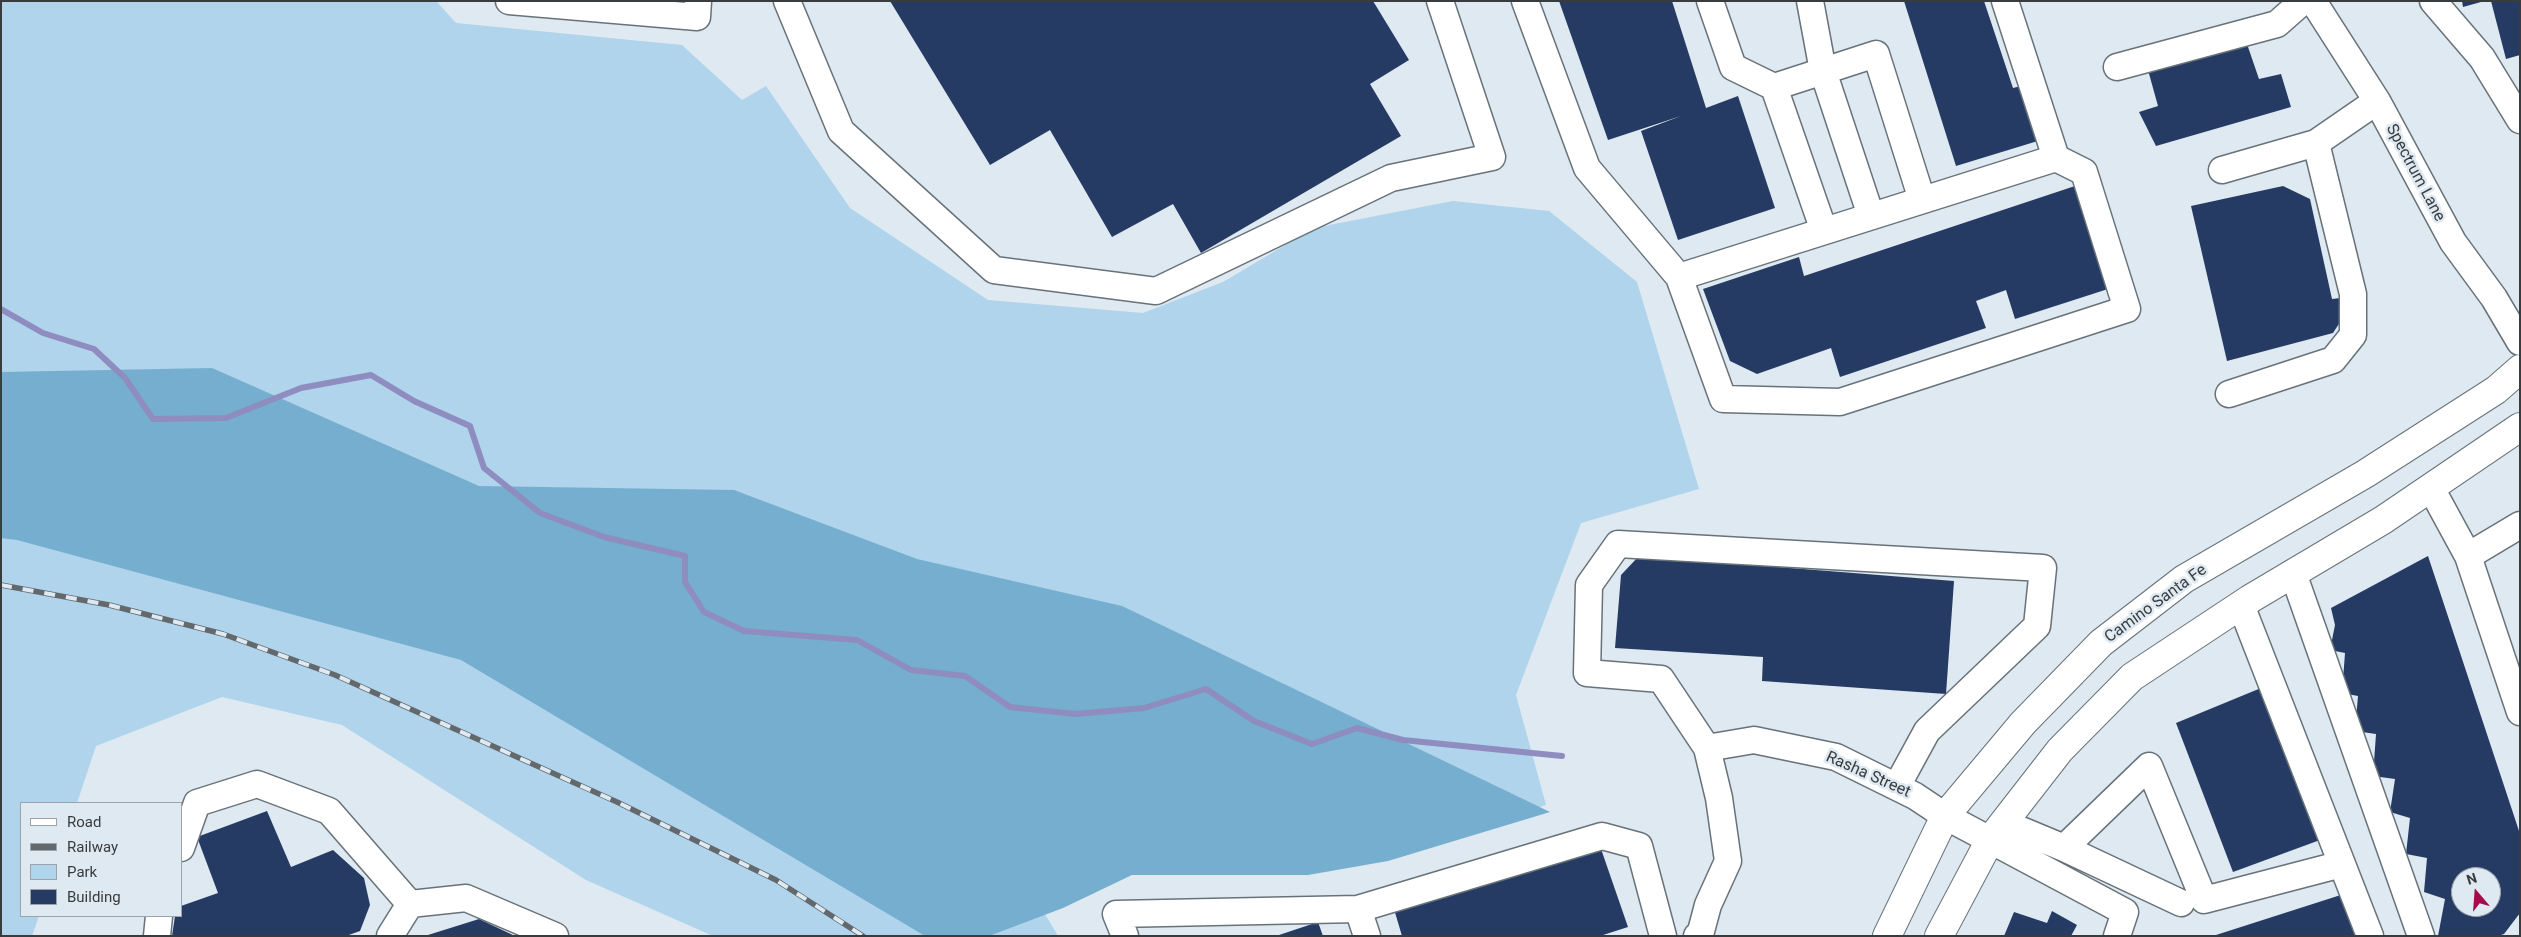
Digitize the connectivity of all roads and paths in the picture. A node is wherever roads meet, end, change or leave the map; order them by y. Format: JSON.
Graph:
{"nodes":[{"id":1,"x":509,"y":1,"type":"edge"},
{"id":2,"x":698,"y":1,"type":"edge"},
{"id":3,"x":787,"y":1,"type":"edge"},
{"id":4,"x":1440,"y":1,"type":"edge"},
{"id":5,"x":1526,"y":1,"type":"edge"},
{"id":6,"x":1710,"y":1,"type":"edge"},
{"id":7,"x":1810,"y":1,"type":"edge"},
{"id":8,"x":2005,"y":1,"type":"edge"},
{"id":9,"x":2303,"y":1,"type":"edge"},
{"id":10,"x":2313,"y":1,"type":"edge"},
{"id":11,"x":2433,"y":1,"type":"edge"},
{"id":12,"x":2117,"y":67,"type":"dead end"},
{"id":13,"x":1823,"y":71,"type":"junction"},
{"id":14,"x":1774,"y":87,"type":"junction"},
{"id":15,"x":2377,"y":101,"type":"junction"},
{"id":16,"x":2520,"y":120,"type":"edge"},
{"id":17,"x":2316,"y":144,"type":"junction"},
{"id":18,"x":2056,"y":158,"type":"junction"},
{"id":19,"x":2222,"y":170,"type":"dead end"},
{"id":20,"x":1922,"y":200,"type":"junction"},
{"id":21,"x":1871,"y":216,"type":"junction"},
{"id":22,"x":1824,"y":232,"type":"junction"},
{"id":23,"x":1678,"y":277,"type":"junction"},
{"id":24,"x":2520,"y":342,"type":"edge"},
{"id":25,"x":2520,"y":369,"type":"edge"},
{"id":26,"x":2230,"y":394,"type":"dead end"},
{"id":27,"x":2520,"y":427,"type":"edge"},
{"id":28,"x":2430,"y":488,"type":"junction"},
{"id":29,"x":2520,"y":525,"type":"edge"},
{"id":30,"x":2468,"y":556,"type":"junction"},
{"id":31,"x":2293,"y":574,"type":"junction"},
{"id":32,"x":2241,"y":605,"type":"junction"},
{"id":33,"x":2520,"y":712,"type":"edge"},
{"id":34,"x":1707,"y":748,"type":"junction"},
{"id":35,"x":1897,"y":786,"type":"junction"},
{"id":36,"x":1945,"y":816,"type":"junction"},
{"id":37,"x":1997,"y":831,"type":"junction"},
{"id":38,"x":182,"y":845,"type":"edge"},
{"id":39,"x":2064,"y":848,"type":"junction"},
{"id":40,"x":2342,"y":864,"type":"junction"},
{"id":41,"x":2192,"y":902,"type":"junction"},
{"id":42,"x":410,"y":904,"type":"junction"},
{"id":43,"x":1358,"y":909,"type":"junction"},
{"id":44,"x":159,"y":917,"type":"edge"},
{"id":45,"x":2121,"y":924,"type":"edge"},
{"id":46,"x":157,"y":936,"type":"edge"},
{"id":47,"x":390,"y":936,"type":"edge"},
{"id":48,"x":555,"y":936,"type":"edge"},
{"id":49,"x":1125,"y":936,"type":"edge"},
{"id":50,"x":1367,"y":936,"type":"edge"},
{"id":51,"x":1663,"y":936,"type":"edge"},
{"id":52,"x":1700,"y":936,"type":"edge"},
{"id":53,"x":1887,"y":936,"type":"edge"},
{"id":54,"x":1939,"y":936,"type":"edge"},
{"id":55,"x":2370,"y":936,"type":"edge"},
{"id":56,"x":2421,"y":936,"type":"edge"}],
"edges":[{"from":1,"to":2,"type":"street"},
{"from":3,"to":4,"type":"street"},
{"from":5,"to":23,"type":"street"},
{"from":6,"to":14,"type":"street"},
{"from":7,"to":13,"type":"street"},
{"from":8,"to":18,"type":"street"},
{"from":9,"to":12,"type":"street"},
{"from":10,"to":15,"type":"street","name":"Spectrum Lane"},
{"from":11,"to":16,"type":"street"},
{"from":13,"to":14,"type":"street"},
{"from":13,"to":20,"type":"street"},
{"from":13,"to":21,"type":"street"},
{"from":14,"to":22,"type":"street"},
{"from":15,"to":17,"type":"street"},
{"from":15,"to":24,"type":"street","name":"Spectrum Lane"},
{"from":17,"to":19,"type":"street"},
{"from":17,"to":26,"type":"street"},
{"from":18,"to":20,"type":"street"},
{"from":18,"to":23,"type":"street"},
{"from":20,"to":21,"type":"street"},
{"from":21,"to":22,"type":"street"},
{"from":22,"to":23,"type":"street"},
{"from":25,"to":36,"type":"main road","name":"Camino Santa Fe"},
{"from":27,"to":28,"type":"main road"},
{"from":28,"to":30,"type":"street"},
{"from":28,"to":31,"type":"main road"},
{"from":29,"to":30,"type":"street"},
{"from":30,"to":33,"type":"street"},
{"from":31,"to":32,"type":"main road"},
{"from":31,"to":56,"type":"street"},
{"from":32,"to":37,"type":"main road"},
{"from":32,"to":40,"type":"street"},
{"from":34,"to":35,"type":"street","name":"Rasha Street"},
{"from":34,"to":35,"type":"street"},
{"from":34,"to":52,"type":"street"},
{"from":35,"to":36,"type":"street","name":"Rasha Street"},
{"from":36,"to":37,"type":"street","name":"Rasha Street"},
{"from":36,"to":53,"type":"main road","name":"Camino Santa Fe"},
{"from":37,"to":39,"type":"street"},
{"from":37,"to":45,"type":"street"},
{"from":37,"to":54,"type":"main road"},
{"from":38,"to":42,"type":"street"},
{"from":39,"to":41,"type":"street"},
{"from":39,"to":41,"type":"street"},
{"from":40,"to":41,"type":"street"},
{"from":40,"to":55,"type":"street"},
{"from":41,"to":45,"type":"street"},
{"from":42,"to":47,"type":"street"},
{"from":42,"to":48,"type":"street"},
{"from":43,"to":49,"type":"street"},
{"from":43,"to":50,"type":"street"},
{"from":43,"to":51,"type":"street"},
{"from":44,"to":46,"type":"street"}]}
